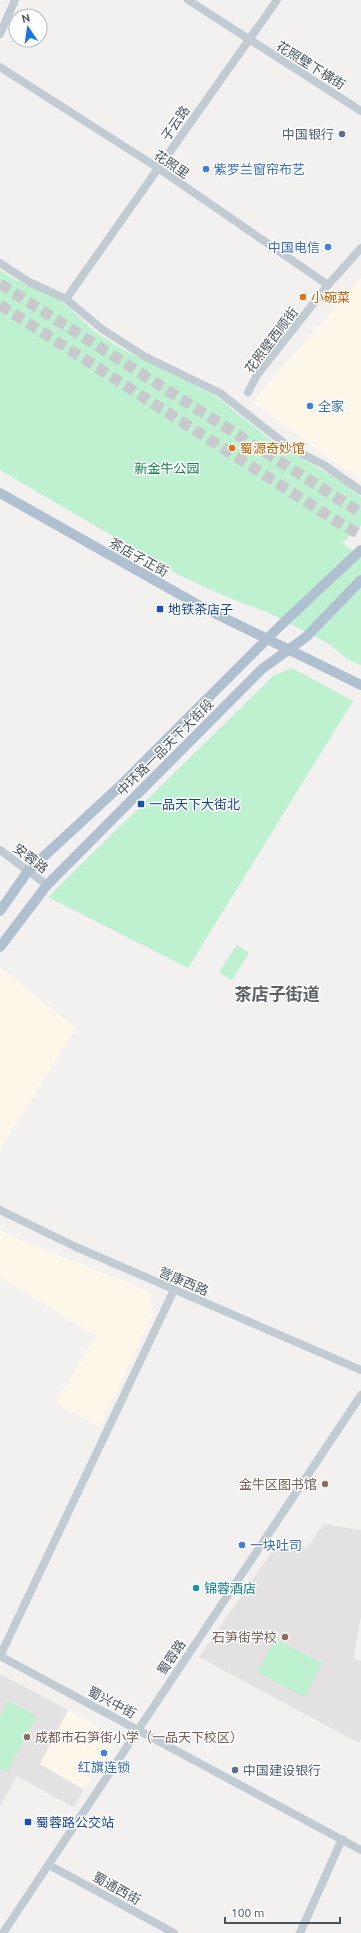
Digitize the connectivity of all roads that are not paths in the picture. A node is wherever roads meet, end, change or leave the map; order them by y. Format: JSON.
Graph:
{"nodes":[{"id":1,"x":15,"y":0,"type":"edge"},
{"id":2,"x":188,"y":0,"type":"edge"},
{"id":3,"x":277,"y":0,"type":"edge"},
{"id":4,"x":0,"y":34,"type":"edge"},
{"id":5,"x":249,"y":39,"type":"junction"},
{"id":6,"x":0,"y":67,"type":"edge"},
{"id":7,"x":361,"y":110,"type":"edge"},
{"id":8,"x":158,"y":168,"type":"junction"},
{"id":9,"x":361,"y":248,"type":"edge"},
{"id":10,"x":0,"y":263,"type":"edge"},
{"id":11,"x":328,"y":285,"type":"junction"},
{"id":12,"x":66,"y":299,"type":"junction"},
{"id":13,"x":248,"y":392,"type":"dead end"},
{"id":14,"x":361,"y":491,"type":"edge"},
{"id":15,"x":0,"y":493,"type":"edge"},
{"id":16,"x":361,"y":550,"type":"edge"},
{"id":17,"x":361,"y":580,"type":"edge"},
{"id":18,"x":267,"y":639,"type":"junction"},
{"id":19,"x":288,"y":650,"type":"junction"},
{"id":20,"x":361,"y":685,"type":"edge"},
{"id":21,"x":0,"y":850,"type":"edge"},
{"id":22,"x":28,"y":871,"type":"junction"},
{"id":23,"x":47,"y":885,"type":"junction"},
{"id":24,"x":0,"y":911,"type":"edge"},
{"id":25,"x":0,"y":946,"type":"edge"},
{"id":26,"x":0,"y":1210,"type":"edge"},
{"id":27,"x":174,"y":1290,"type":"junction"},
{"id":28,"x":361,"y":1370,"type":"edge"},
{"id":29,"x":361,"y":1395,"type":"edge"},
{"id":30,"x":0,"y":1656,"type":"edge"},
{"id":31,"x":138,"y":1729,"type":"junction"},
{"id":32,"x":342,"y":1839,"type":"junction"},
{"id":33,"x":361,"y":1850,"type":"edge"},
{"id":34,"x":49,"y":1865,"type":"junction"},
{"id":35,"x":3,"y":1933,"type":"edge"},
{"id":36,"x":174,"y":1933,"type":"edge"},
{"id":37,"x":300,"y":1933,"type":"edge"}],
"edges":[{"from":1,"to":4,"type":"street"},
{"from":2,"to":5,"type":"street","name":"花照壁下横街"},
{"from":3,"to":5,"type":"street","name":"子云路"},
{"from":5,"to":7,"type":"street","name":"花照壁下横街"},
{"from":5,"to":8,"type":"street","name":"子云路"},
{"from":6,"to":8,"type":"street","name":"花照里"},
{"from":8,"to":11,"type":"street","name":"花照里"},
{"from":8,"to":12,"type":"street","name":"子云路"},
{"from":9,"to":11,"type":"street","name":"花照壁西顺街"},
{"from":10,"to":12,"type":"street"},
{"from":11,"to":13,"type":"street","name":"花照壁西顺街"},
{"from":12,"to":14,"type":"street"},
{"from":15,"to":18,"type":"main road","name":"茶店子正街"},
{"from":16,"to":18,"type":"main road","name":"中环路一品天下大街段"},
{"from":17,"to":19,"type":"main road","name":"中环路一品天下大街段"},
{"from":18,"to":19,"type":"main road","name":"茶店子正街"},
{"from":18,"to":22,"type":"main road","name":"中环路一品天下大街段"},
{"from":19,"to":20,"type":"main road"},
{"from":19,"to":23,"type":"main road","name":"中环路一品天下大街段"},
{"from":21,"to":22,"type":"street","name":"安蓉路"},
{"from":22,"to":23,"type":"street","name":"安蓉路"},
{"from":22,"to":24,"type":"main road","name":"中环路一品天下大街段"},
{"from":23,"to":25,"type":"main road","name":"中环路一品天下大街段"},
{"from":26,"to":27,"type":"street","name":"营康西路"},
{"from":27,"to":28,"type":"street","name":"营康西路"},
{"from":27,"to":30,"type":"street"},
{"from":29,"to":31,"type":"street","name":"蜀蓉路"},
{"from":30,"to":31,"type":"street","name":"蜀兴中街"},
{"from":31,"to":32,"type":"street","name":"蜀兴中街"},
{"from":31,"to":34,"type":"street","name":"蜀蓉路"},
{"from":32,"to":33,"type":"street","name":"蜀兴中街"},
{"from":32,"to":37,"type":"street"},
{"from":34,"to":35,"type":"street","name":"蜀蓉路"},
{"from":34,"to":36,"type":"street","name":"蜀通西街"}]}
